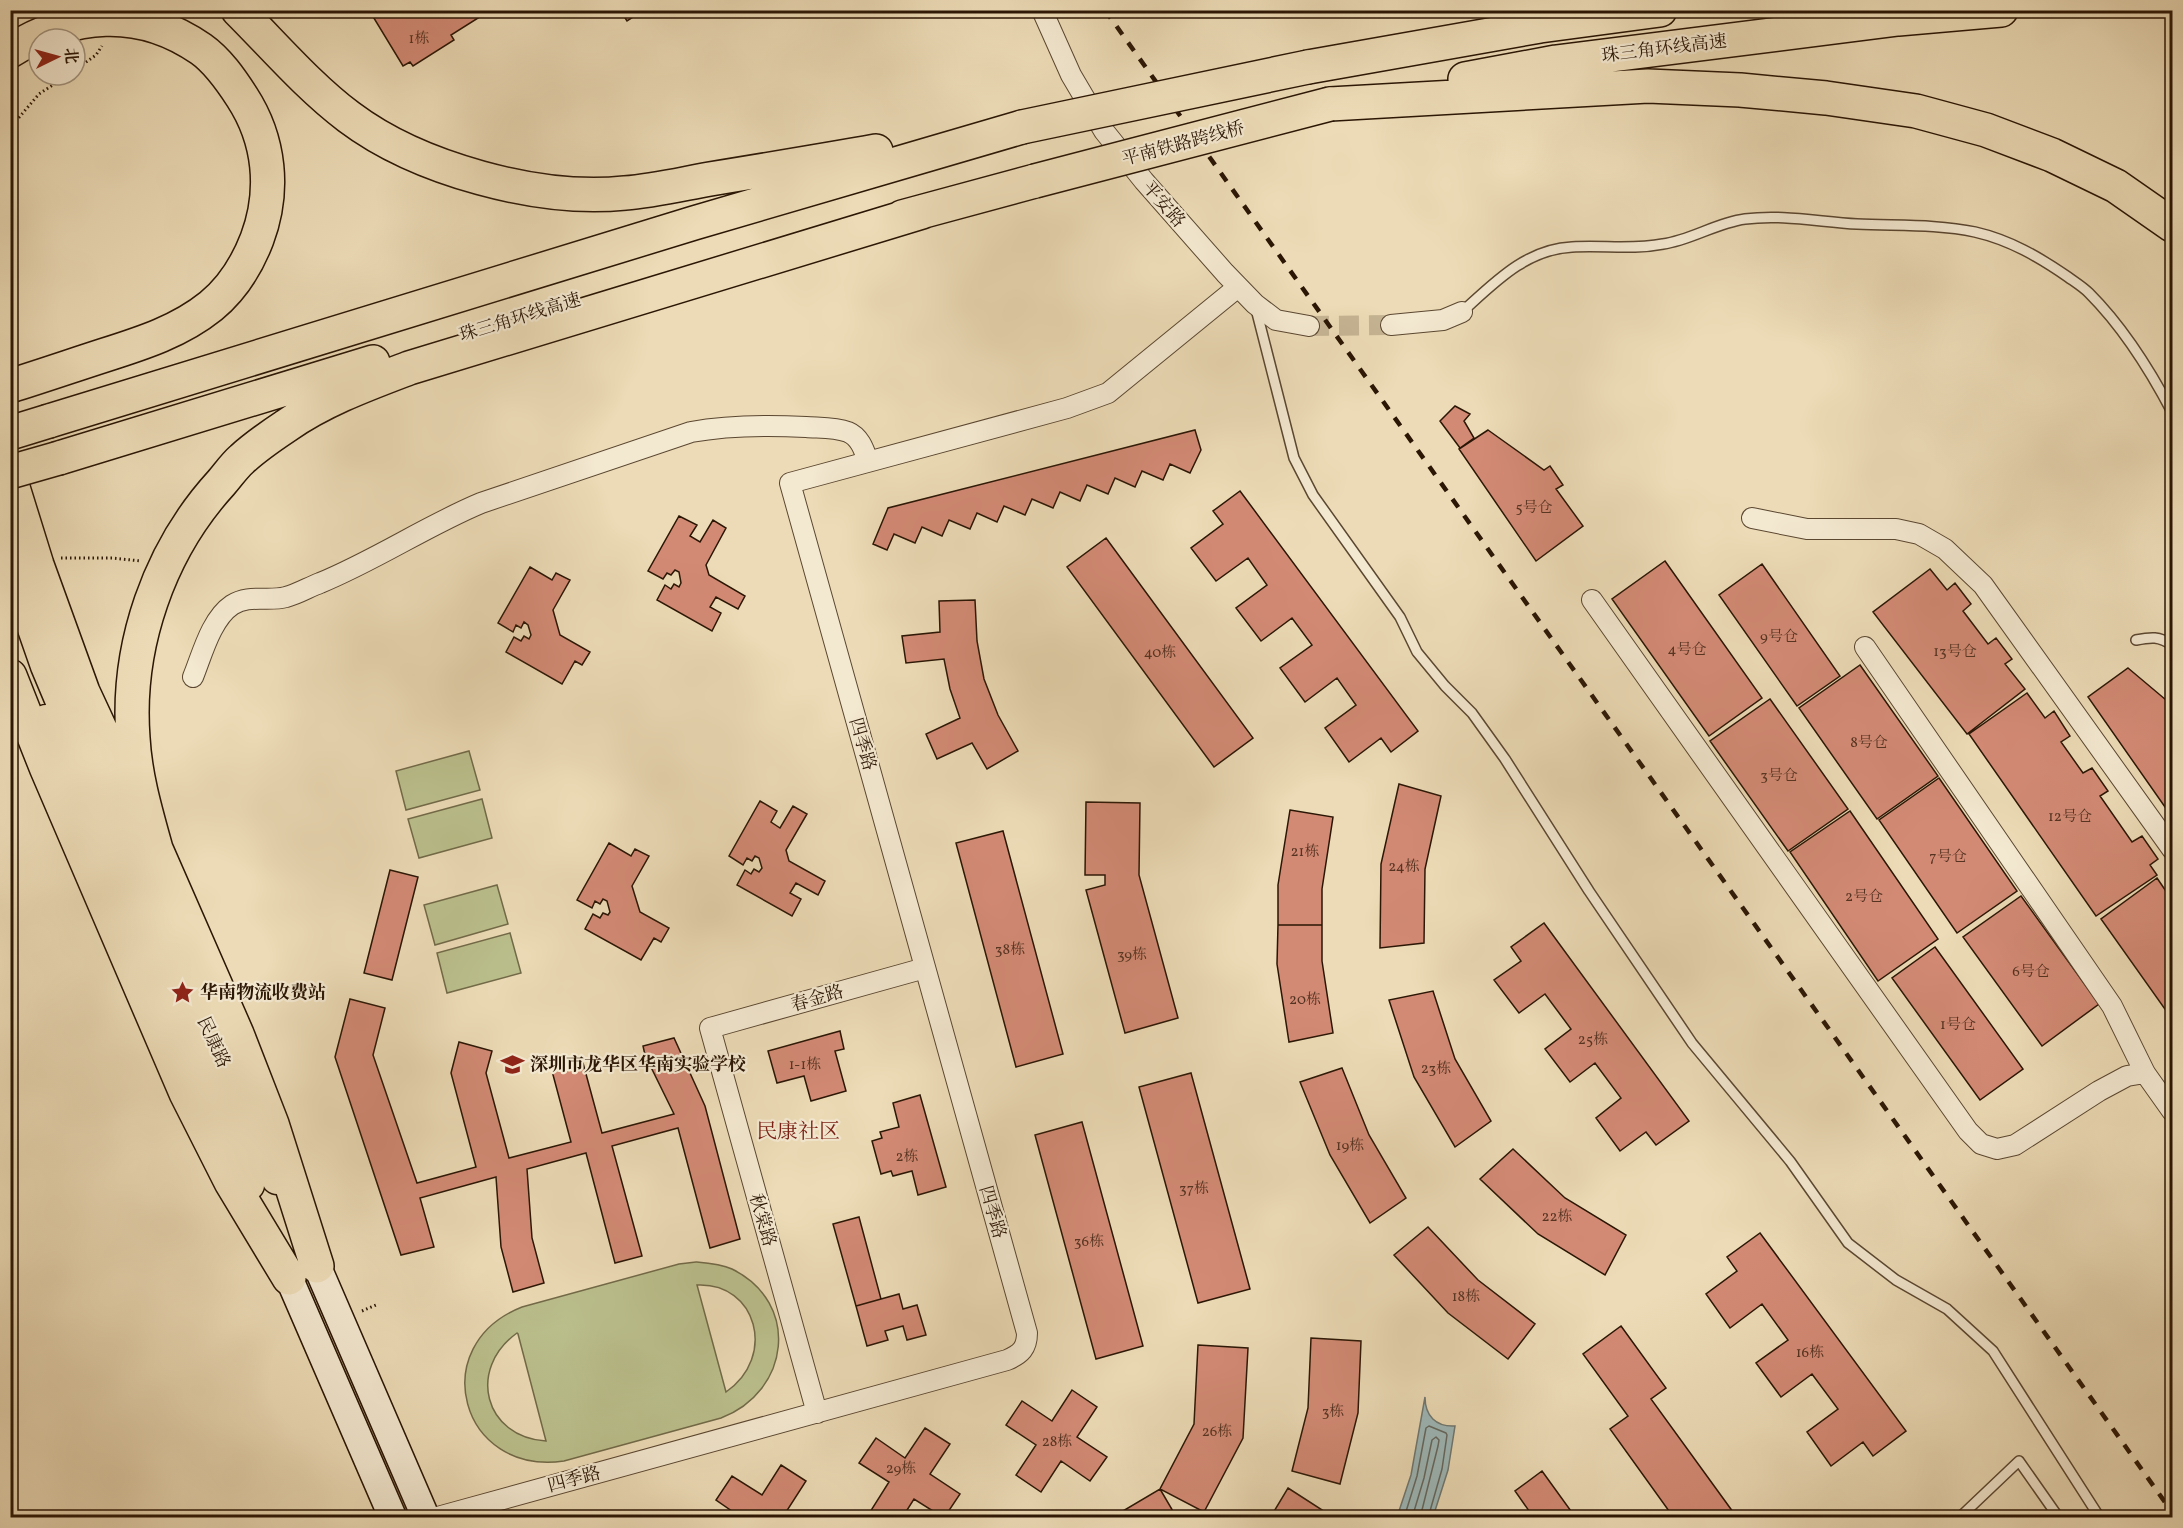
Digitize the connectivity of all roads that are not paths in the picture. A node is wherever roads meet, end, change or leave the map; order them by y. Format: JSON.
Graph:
{"nodes":[{"id":1,"x":238,"y":10,"type":"edge"},
{"id":2,"x":1042,"y":10,"type":"edge"},
{"id":3,"x":1660,"y":10,"type":"edge"},
{"id":4,"x":2001,"y":10,"type":"edge"},
{"id":5,"x":10,"y":51,"type":"edge"},
{"id":6,"x":1330,"y":104,"type":"junction"},
{"id":7,"x":1022,"y":127,"type":"junction"},
{"id":8,"x":1035,"y":181,"type":"joint"},
{"id":9,"x":922,"y":212,"type":"junction"},
{"id":10,"x":2172,"y":225,"type":"edge"},
{"id":11,"x":1238,"y":287,"type":"junction"},
{"id":12,"x":1255,"y":304,"type":"junction"},
{"id":13,"x":1462,"y":312,"type":"joint"},
{"id":14,"x":1391,"y":325,"type":"tunnel mouth"},
{"id":15,"x":1308,"y":326,"type":"tunnel mouth"},
{"id":16,"x":24,"y":382,"type":"edge"},
{"id":17,"x":2172,"y":412,"type":"edge"},
{"id":18,"x":10,"y":433,"type":"edge"},
{"id":19,"x":868,"y":461,"type":"junction"},
{"id":20,"x":10,"y":472,"type":"edge"},
{"id":21,"x":10,"y":478,"type":"edge"},
{"id":22,"x":1752,"y":518,"type":"dead end"},
{"id":23,"x":10,"y":563,"type":"edge"},
{"id":24,"x":1592,"y":600,"type":"dead end"},
{"id":25,"x":10,"y":628,"type":"edge"},
{"id":26,"x":2136,"y":640,"type":"dead end"},
{"id":27,"x":2172,"y":645,"type":"edge"},
{"id":28,"x":1865,"y":647,"type":"dead end"},
{"id":29,"x":10,"y":676,"type":"edge"},
{"id":30,"x":193,"y":677,"type":"dead end"},
{"id":31,"x":10,"y":729,"type":"edge"},
{"id":32,"x":76,"y":837,"type":"junction"},
{"id":33,"x":156,"y":849,"type":"junction"},
{"id":34,"x":2172,"y":849,"type":"edge"},
{"id":35,"x":925,"y":968,"type":"junction"},
{"id":36,"x":710,"y":1028,"type":"joint"},
{"id":37,"x":2145,"y":1073,"type":"junction"},
{"id":38,"x":2172,"y":1111,"type":"edge"},
{"id":39,"x":303,"y":1272,"type":"junction"},
{"id":40,"x":817,"y":1413,"type":"junction"},
{"id":41,"x":390,"y":1436,"type":"junction"},
{"id":42,"x":363,"y":1448,"type":"junction"},
{"id":43,"x":393,"y":1518,"type":"edge"},
{"id":44,"x":426,"y":1518,"type":"edge"},
{"id":45,"x":434,"y":1518,"type":"edge"},
{"id":46,"x":1959,"y":1518,"type":"edge"},
{"id":47,"x":2059,"y":1518,"type":"edge"},
{"id":48,"x":2100,"y":1518,"type":"edge"}],
"edges":[{"from":1,"to":7,"type":"highway"},
{"from":2,"to":11,"type":"street","name":"平安路"},
{"from":3,"to":7,"type":"highway","name":"珠三角环线高速","bridge":true},
{"from":4,"to":6,"type":"highway","name":"珠三角环线高速"},
{"from":5,"to":16,"type":"highway"},
{"from":6,"to":8,"type":"highway","name":"平南铁路跨线桥","bridge":true},
{"from":6,"to":10,"type":"highway"},
{"from":7,"to":18,"type":"highway","name":"珠三角环线高速","bridge":true},
{"from":8,"to":9,"type":"highway","name":"珠三角环线高速"},
{"from":9,"to":20,"type":"highway","name":"珠三角环线高速","bridge":true},
{"from":9,"to":33,"type":"highway"},
{"from":11,"to":12,"type":"street","name":"平安路"},
{"from":11,"to":19,"type":"street"},
{"from":12,"to":15,"type":"street","name":"平安路"},
{"from":12,"to":48,"type":"lane"},
{"from":13,"to":14,"type":"street"},
{"from":13,"to":17,"type":"lane"},
{"from":19,"to":30,"type":"street"},
{"from":19,"to":35,"type":"street","name":"四季路"},
{"from":21,"to":33,"type":"highway"},
{"from":22,"to":34,"type":"street"},
{"from":23,"to":39,"type":"main road","name":"民康路"},
{"from":24,"to":37,"type":"street"},
{"from":25,"to":39,"type":"main road","name":"民康路"},
{"from":26,"to":27,"type":"lane"},
{"from":28,"to":37,"type":"street"},
{"from":29,"to":32,"type":"highway"},
{"from":31,"to":32,"type":"highway"},
{"from":32,"to":39,"type":"highway"},
{"from":33,"to":39,"type":"highway"},
{"from":35,"to":36,"type":"street","name":"春金路"},
{"from":35,"to":40,"type":"street","name":"四季路"},
{"from":36,"to":40,"type":"street","name":"秋棠路"},
{"from":37,"to":38,"type":"street"},
{"from":39,"to":41,"type":"main road","name":"民康路"},
{"from":39,"to":42,"type":"main road","name":"民康路"},
{"from":40,"to":45,"type":"street","name":"四季路"},
{"from":41,"to":42,"type":"main road"},
{"from":41,"to":44,"type":"main road","name":"民康路"},
{"from":42,"to":43,"type":"main road","name":"民康路"},
{"from":46,"to":47,"type":"lane"}]}
